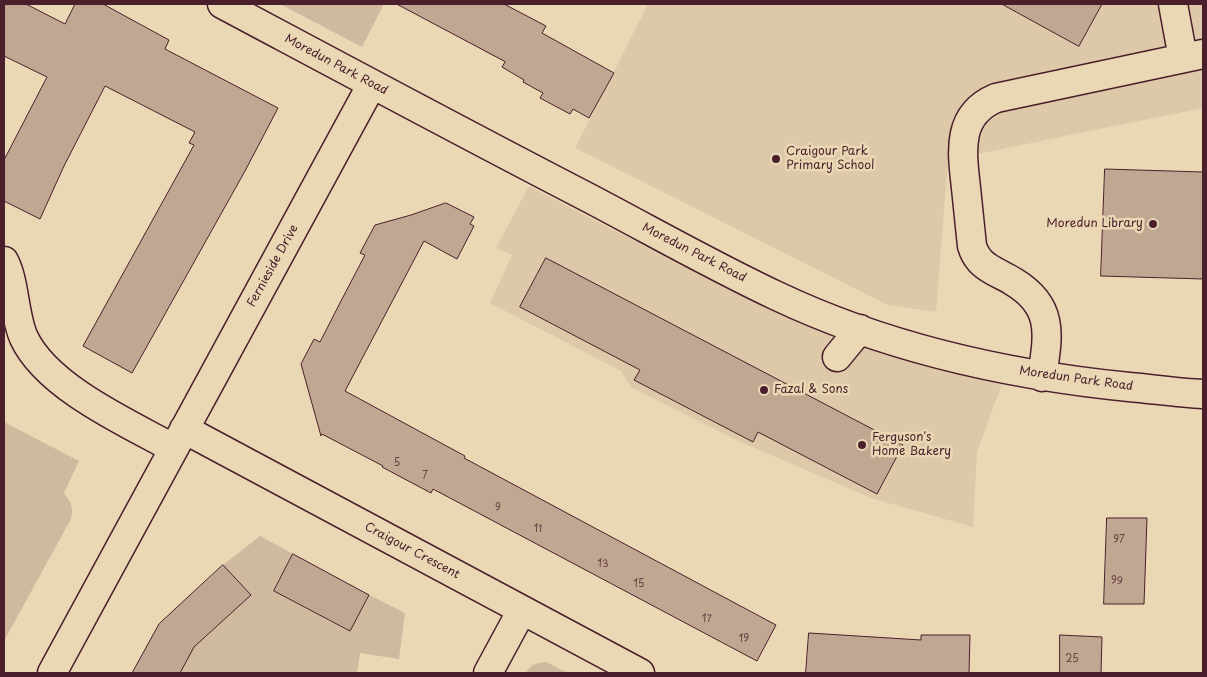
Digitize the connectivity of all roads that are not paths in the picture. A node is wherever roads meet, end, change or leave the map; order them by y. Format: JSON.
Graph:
{"nodes":[{"id":1,"x":222,"y":4,"type":"edge"},
{"id":2,"x":1173,"y":4,"type":"edge"},
{"id":3,"x":1193,"y":56,"type":"edge"},
{"id":4,"x":372,"y":84,"type":"junction"},
{"id":5,"x":560,"y":184,"type":"junction"},
{"id":6,"x":566,"y":213,"type":"dead end"},
{"id":7,"x":4,"y":261,"type":"edge"},
{"id":8,"x":860,"y":329,"type":"junction"},
{"id":9,"x":837,"y":358,"type":"dead end"},
{"id":10,"x":1042,"y":377,"type":"junction"},
{"id":11,"x":1203,"y":394,"type":"edge"},
{"id":12,"x":179,"y":439,"type":"junction"},
{"id":13,"x":522,"y":610,"type":"junction"},
{"id":14,"x":52,"y":673,"type":"edge"},
{"id":15,"x":488,"y":673,"type":"edge"},
{"id":16,"x":640,"y":673,"type":"edge"}],
"edges":[{"from":1,"to":4,"type":"street","name":"Moredun Park Road"},
{"from":2,"to":3,"type":"street"},
{"from":3,"to":10,"type":"street"},
{"from":4,"to":5,"type":"street","name":"Moredun Park Road"},
{"from":4,"to":12,"type":"street","name":"Fernieside Drive"},
{"from":5,"to":6,"type":"street"},
{"from":5,"to":8,"type":"street","name":"Moredun Park Road"},
{"from":7,"to":12,"type":"street"},
{"from":8,"to":9,"type":"street"},
{"from":8,"to":10,"type":"street","name":"Moredun Park Road"},
{"from":10,"to":11,"type":"street","name":"Moredun Park Road"},
{"from":12,"to":13,"type":"street","name":"Craigour Crescent"},
{"from":12,"to":14,"type":"street","name":"Fernieside Drive"},
{"from":13,"to":15,"type":"street"},
{"from":13,"to":16,"type":"street","name":"Craigour Crescent"}]}
